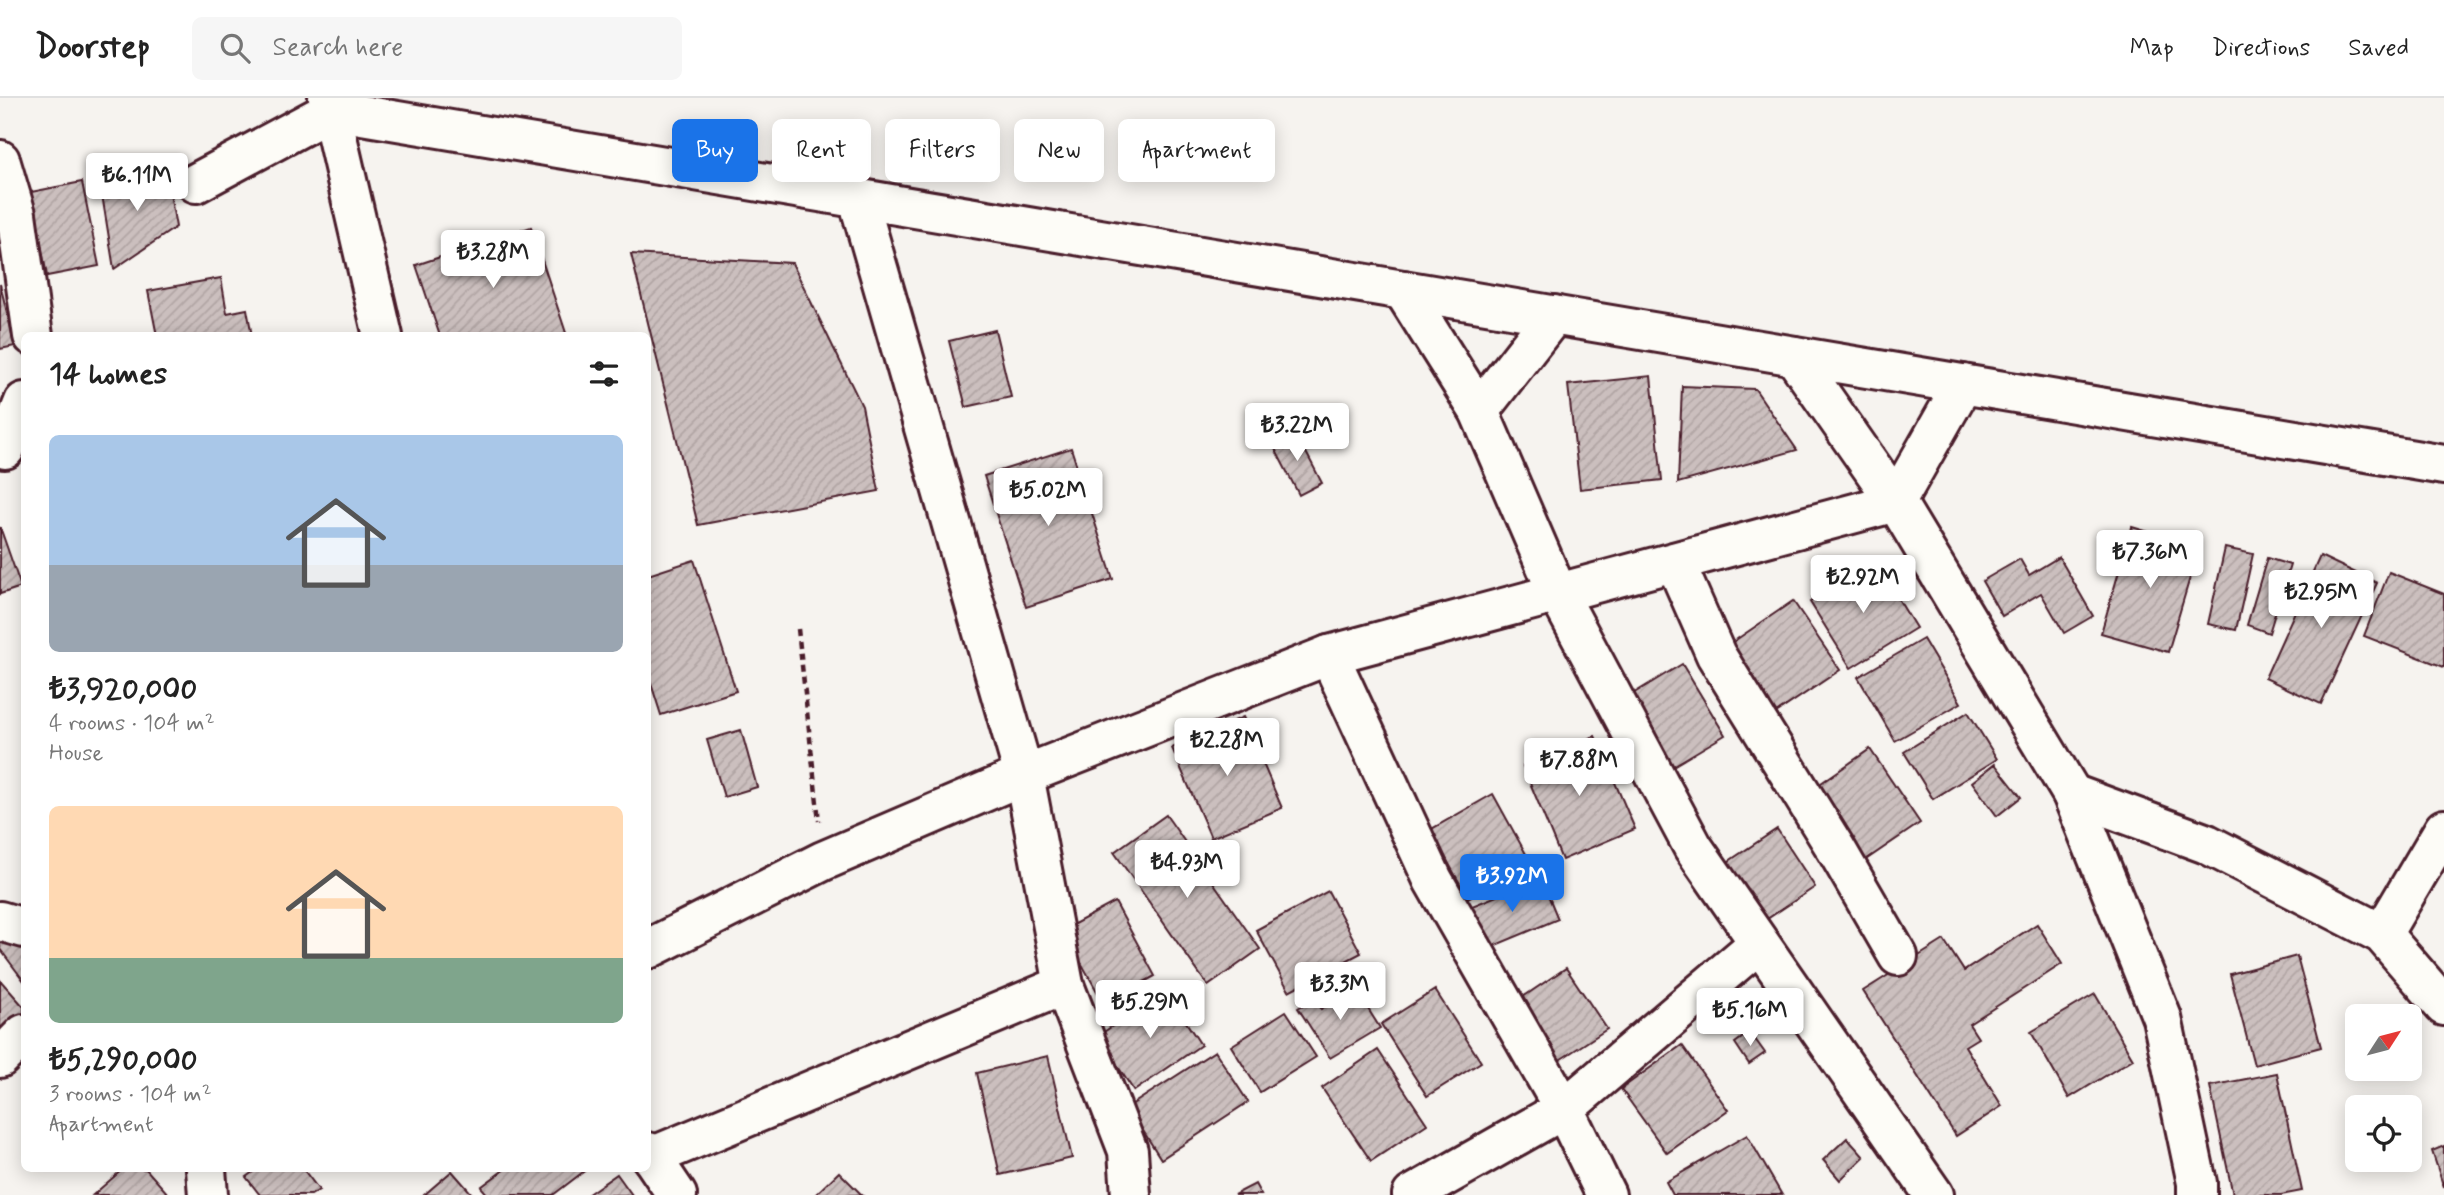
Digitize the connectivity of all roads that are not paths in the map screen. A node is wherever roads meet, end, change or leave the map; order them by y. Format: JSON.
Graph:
{"nodes":[{"id":1,"x":330,"y":104,"type":"edge"},
{"id":2,"x":0,"y":160,"type":"edge"},
{"id":3,"x":196,"y":183,"type":"dead end"},
{"id":4,"x":858,"y":199,"type":"junction"},
{"id":5,"x":1403,"y":290,"type":"junction"},
{"id":6,"x":1554,"y":315,"type":"junction"},
{"id":7,"x":32,"y":332,"type":"edge"},
{"id":8,"x":382,"y":332,"type":"edge"},
{"id":9,"x":1794,"y":356,"type":"junction"},
{"id":10,"x":1963,"y":384,"type":"junction"},
{"id":11,"x":21,"y":409,"type":"edge"},
{"id":12,"x":1479,"y":411,"type":"junction"},
{"id":13,"x":5,"y":449,"type":"dead end"},
{"id":14,"x":2444,"y":465,"type":"edge"},
{"id":15,"x":1896,"y":502,"type":"junction"},
{"id":16,"x":1675,"y":562,"type":"junction"},
{"id":17,"x":1558,"y":594,"type":"junction"},
{"id":18,"x":1329,"y":655,"type":"junction"},
{"id":19,"x":1024,"y":775,"type":"junction"},
{"id":20,"x":2072,"y":794,"type":"junction"},
{"id":21,"x":2444,"y":829,"type":"edge"},
{"id":22,"x":0,"y":921,"type":"edge"},
{"id":23,"x":21,"y":927,"type":"edge"},
{"id":24,"x":2382,"y":934,"type":"junction"},
{"id":25,"x":1758,"y":944,"type":"junction"},
{"id":26,"x":651,"y":947,"type":"edge"},
{"id":27,"x":1898,"y":956,"type":"dead end"},
{"id":28,"x":1064,"y":985,"type":"junction"},
{"id":29,"x":2444,"y":1006,"type":"edge"},
{"id":30,"x":21,"y":1037,"type":"edge"},
{"id":31,"x":0,"y":1058,"type":"edge"},
{"id":32,"x":1564,"y":1109,"type":"junction"},
{"id":33,"x":651,"y":1153,"type":"edge"},
{"id":34,"x":651,"y":1157,"type":"edge"},
{"id":35,"x":206,"y":1172,"type":"edge"},
{"id":36,"x":208,"y":1195,"type":"edge"},
{"id":37,"x":677,"y":1195,"type":"edge"},
{"id":38,"x":1131,"y":1195,"type":"edge"},
{"id":39,"x":1412,"y":1195,"type":"edge"},
{"id":40,"x":1606,"y":1195,"type":"edge"},
{"id":41,"x":1934,"y":1195,"type":"edge"},
{"id":42,"x":2197,"y":1195,"type":"edge"}],
"edges":[{"from":1,"to":3,"type":"street"},
{"from":1,"to":4,"type":"street"},
{"from":1,"to":8,"type":"street"},
{"from":2,"to":7,"type":"street"},
{"from":4,"to":5,"type":"street"},
{"from":4,"to":19,"type":"street"},
{"from":5,"to":6,"type":"street"},
{"from":5,"to":12,"type":"street"},
{"from":6,"to":9,"type":"street"},
{"from":6,"to":12,"type":"street"},
{"from":9,"to":10,"type":"street"},
{"from":9,"to":15,"type":"street"},
{"from":10,"to":14,"type":"street"},
{"from":10,"to":15,"type":"street"},
{"from":11,"to":13,"type":"street"},
{"from":12,"to":17,"type":"street"},
{"from":15,"to":16,"type":"street"},
{"from":15,"to":20,"type":"street"},
{"from":16,"to":17,"type":"street"},
{"from":16,"to":27,"type":"street"},
{"from":17,"to":18,"type":"street"},
{"from":17,"to":25,"type":"street"},
{"from":18,"to":19,"type":"street"},
{"from":18,"to":32,"type":"street"},
{"from":19,"to":26,"type":"street"},
{"from":19,"to":28,"type":"street"},
{"from":20,"to":24,"type":"street"},
{"from":20,"to":42,"type":"street"},
{"from":21,"to":24,"type":"street"},
{"from":22,"to":23,"type":"street"},
{"from":24,"to":29,"type":"street"},
{"from":25,"to":32,"type":"street"},
{"from":25,"to":41,"type":"street"},
{"from":28,"to":33,"type":"street"},
{"from":28,"to":38,"type":"street"},
{"from":30,"to":31,"type":"street"},
{"from":32,"to":39,"type":"street"},
{"from":32,"to":40,"type":"street"},
{"from":34,"to":37,"type":"street"},
{"from":35,"to":36,"type":"street"}]}
